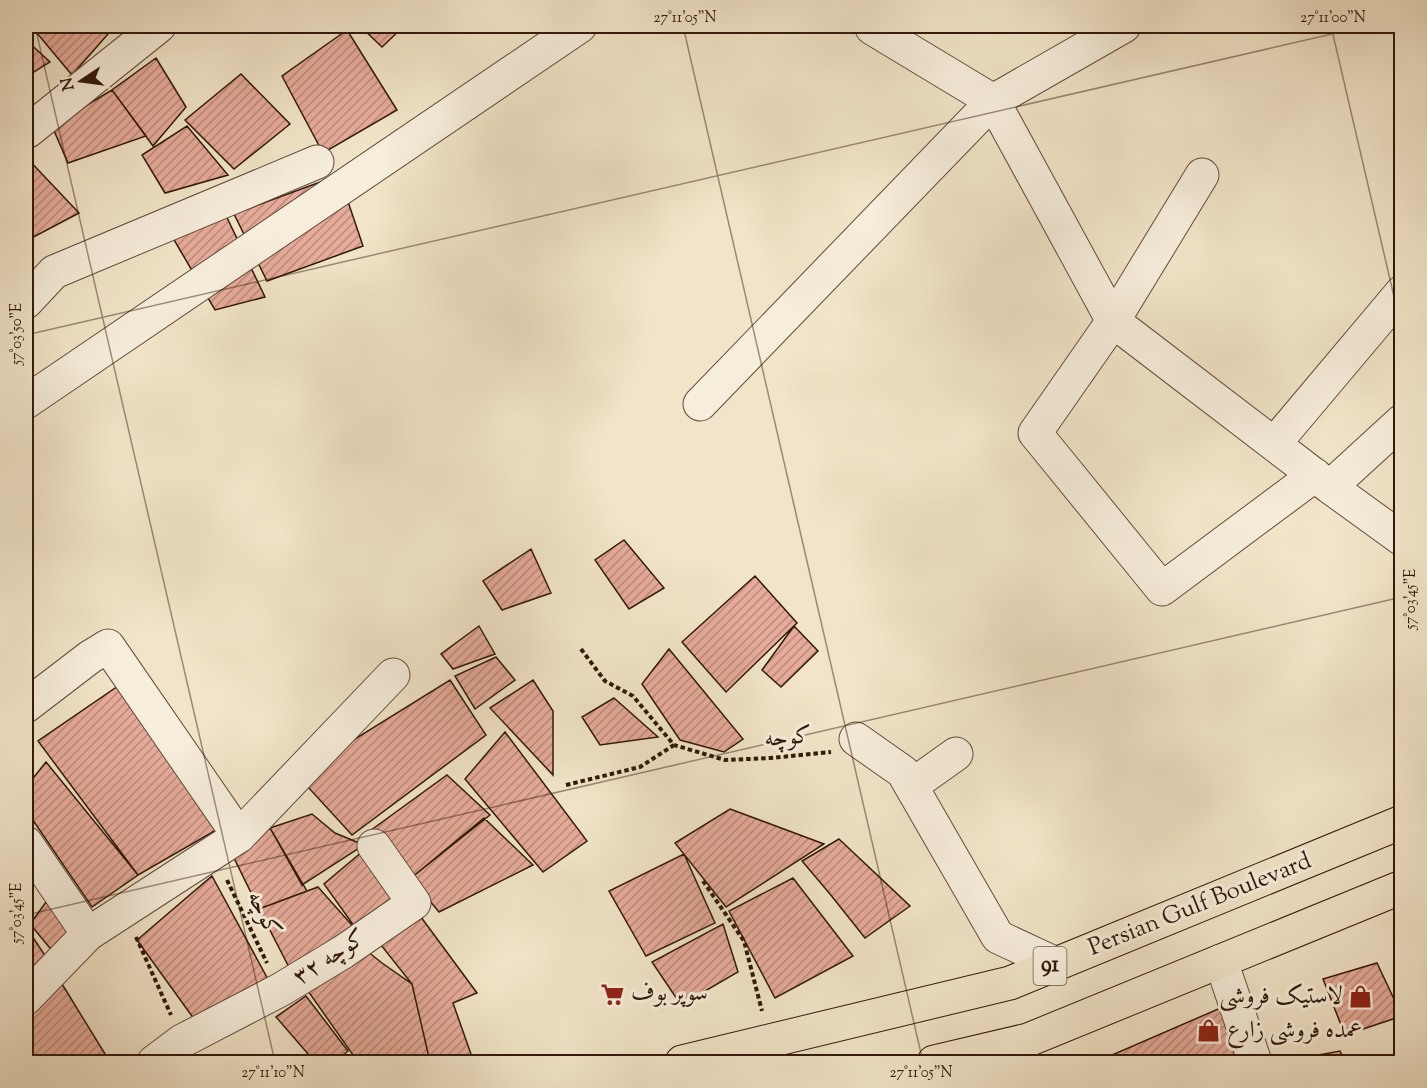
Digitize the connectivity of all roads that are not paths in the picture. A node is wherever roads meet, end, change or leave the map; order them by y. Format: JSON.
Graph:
{"nodes":[{"id":1,"x":159,"y":26,"type":"edge"},
{"id":2,"x":580,"y":26,"type":"edge"},
{"id":3,"x":871,"y":26,"type":"edge"},
{"id":4,"x":1124,"y":26,"type":"edge"},
{"id":5,"x":993,"y":101,"type":"junction"},
{"id":6,"x":26,"y":131,"type":"edge"},
{"id":7,"x":317,"y":162,"type":"dead end"},
{"id":8,"x":1202,"y":176,"type":"dead end"},
{"id":9,"x":1401,"y":292,"type":"edge"},
{"id":10,"x":26,"y":302,"type":"edge"},
{"id":11,"x":1113,"y":321,"type":"junction"},
{"id":12,"x":26,"y":402,"type":"edge"},
{"id":13,"x":700,"y":404,"type":"dead end"},
{"id":14,"x":1401,"y":421,"type":"edge"},
{"id":15,"x":1274,"y":444,"type":"junction"},
{"id":16,"x":1322,"y":481,"type":"junction"},
{"id":17,"x":1401,"y":539,"type":"edge"},
{"id":18,"x":393,"y":675,"type":"dead end"},
{"id":19,"x":26,"y":706,"type":"edge"},
{"id":20,"x":847,"y":745,"type":"road end"},
{"id":21,"x":956,"y":754,"type":"dead end"},
{"id":22,"x":911,"y":786,"type":"junction"},
{"id":23,"x":1401,"y":822,"type":"edge"},
{"id":24,"x":26,"y":843,"type":"edge"},
{"id":25,"x":226,"y":845,"type":"junction"},
{"id":26,"x":375,"y":846,"type":"dead end"},
{"id":27,"x":1401,"y":887,"type":"edge"},
{"id":28,"x":88,"y":934,"type":"junction"},
{"id":29,"x":1221,"y":961,"type":"junction"},
{"id":30,"x":1056,"y":964,"type":"junction"},
{"id":31,"x":26,"y":998,"type":"edge"},
{"id":32,"x":950,"y":1060,"type":"edge"},
{"id":33,"x":154,"y":1062,"type":"edge"},
{"id":34,"x":682,"y":1062,"type":"edge"},
{"id":35,"x":1256,"y":1062,"type":"edge"}],
"edges":[{"from":1,"to":6,"type":"street"},
{"from":2,"to":12,"type":"street"},
{"from":3,"to":5,"type":"street"},
{"from":4,"to":5,"type":"street"},
{"from":5,"to":11,"type":"street"},
{"from":5,"to":13,"type":"street"},
{"from":7,"to":10,"type":"street"},
{"from":8,"to":11,"type":"street"},
{"from":9,"to":15,"type":"street"},
{"from":11,"to":15,"type":"street"},
{"from":11,"to":16,"type":"street"},
{"from":14,"to":16,"type":"street"},
{"from":15,"to":16,"type":"street"},
{"from":16,"to":17,"type":"street"},
{"from":18,"to":25,"type":"street"},
{"from":19,"to":25,"type":"street"},
{"from":20,"to":22,"type":"street"},
{"from":21,"to":22,"type":"street"},
{"from":22,"to":30,"type":"street"},
{"from":23,"to":30,"type":"highway","name":"Persian Gulf Boulevard","number":"91"},
{"from":24,"to":28,"type":"street"},
{"from":25,"to":28,"type":"street"},
{"from":26,"to":33,"type":"street","name":"کوچه ۳۲"},
{"from":27,"to":29,"type":"highway"},
{"from":28,"to":31,"type":"street"},
{"from":29,"to":32,"type":"highway"},
{"from":29,"to":35,"type":"street"},
{"from":30,"to":34,"type":"highway","name":"Persian Gulf Boulevard","number":"91"}]}
